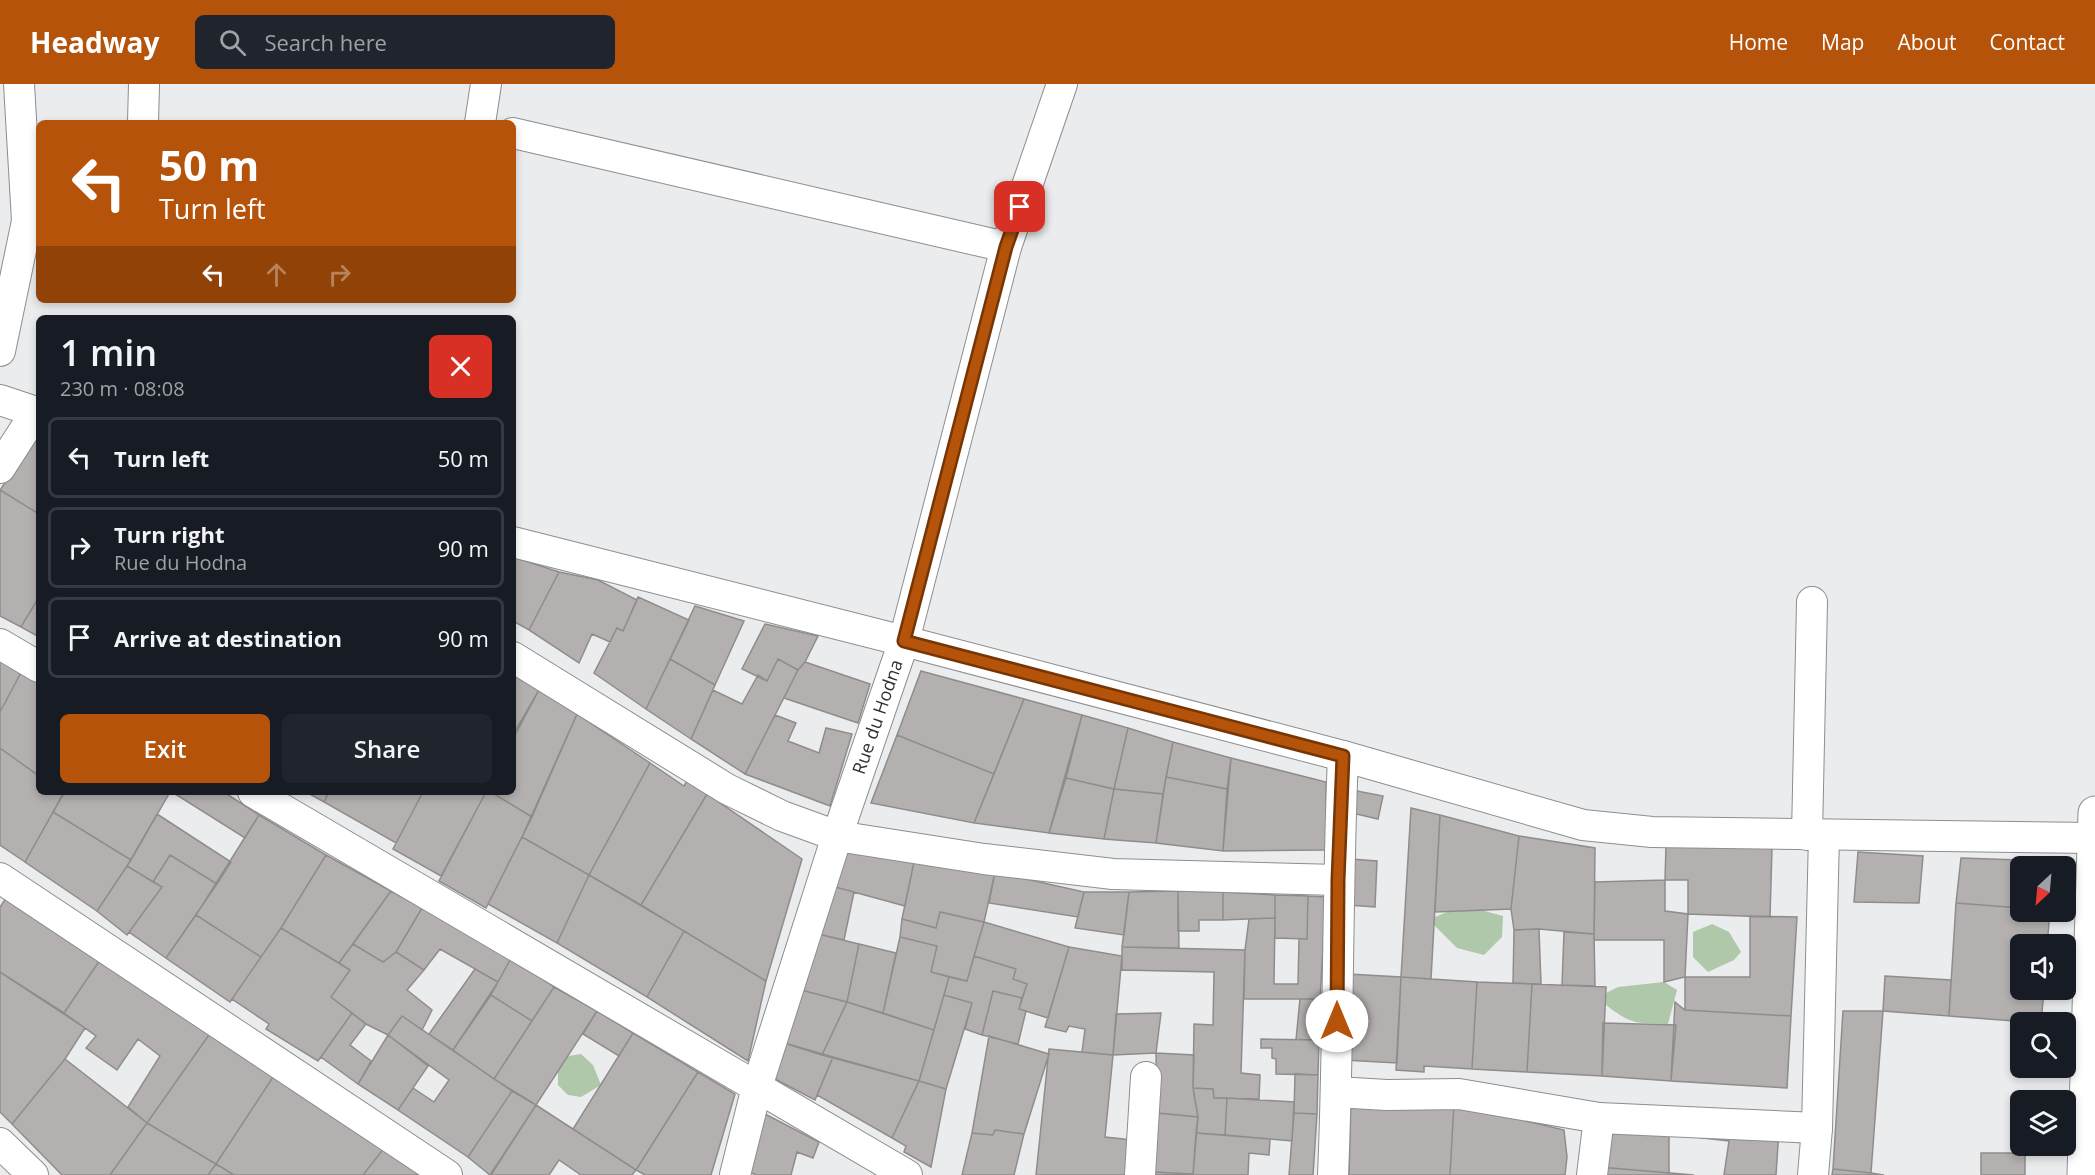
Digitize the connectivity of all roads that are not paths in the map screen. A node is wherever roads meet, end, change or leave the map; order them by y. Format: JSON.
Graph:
{"nodes":[{"id":1,"x":144,"y":84,"type":"edge"},
{"id":2,"x":486,"y":84,"type":"edge"},
{"id":3,"x":1062,"y":84,"type":"edge"},
{"id":4,"x":13,"y":96,"type":"edge"},
{"id":5,"x":143,"y":120,"type":"edge"},
{"id":6,"x":480,"y":120,"type":"edge"},
{"id":7,"x":516,"y":134,"type":"edge"},
{"id":8,"x":33,"y":222,"type":"edge"},
{"id":9,"x":1006,"y":247,"type":"junction"},
{"id":10,"x":0,"y":351,"type":"edge"},
{"id":11,"x":0,"y":400,"type":"edge"},
{"id":12,"x":36,"y":413,"type":"edge"},
{"id":13,"x":36,"y":414,"type":"edge"},
{"id":14,"x":0,"y":468,"type":"edge"},
{"id":15,"x":516,"y":543,"type":"edge"},
{"id":16,"x":1812,"y":603,"type":"dead end"},
{"id":17,"x":904,"y":641,"type":"junction"},
{"id":18,"x":0,"y":644,"type":"edge"},
{"id":19,"x":516,"y":659,"type":"edge"},
{"id":20,"x":36,"y":665,"type":"edge"},
{"id":21,"x":1343,"y":756,"type":"junction"},
{"id":22,"x":258,"y":795,"type":"edge"},
{"id":23,"x":2095,"y":813,"type":"edge"},
{"id":24,"x":1816,"y":835,"type":"junction"},
{"id":25,"x":837,"y":836,"type":"junction"},
{"id":26,"x":2094,"y":838,"type":"edge"},
{"id":27,"x":0,"y":878,"type":"edge"},
{"id":28,"x":1338,"y":880,"type":"junction"},
{"id":29,"x":1146,"y":1077,"type":"dead end"},
{"id":30,"x":757,"y":1087,"type":"junction"},
{"id":31,"x":1336,"y":1092,"type":"junction"},
{"id":32,"x":1599,"y":1118,"type":"junction"},
{"id":33,"x":1817,"y":1128,"type":"junction"},
{"id":34,"x":0,"y":1143,"type":"edge"},
{"id":35,"x":33,"y":1175,"type":"edge"},
{"id":36,"x":447,"y":1175,"type":"edge"},
{"id":37,"x":735,"y":1175,"type":"edge"},
{"id":38,"x":907,"y":1175,"type":"edge"},
{"id":39,"x":1140,"y":1175,"type":"edge"},
{"id":40,"x":1333,"y":1175,"type":"edge"},
{"id":41,"x":1592,"y":1175,"type":"edge"},
{"id":42,"x":1813,"y":1175,"type":"edge"},
{"id":43,"x":2084,"y":1175,"type":"edge"}],
"edges":[{"from":1,"to":5,"type":"street"},
{"from":2,"to":6,"type":"street"},
{"from":3,"to":9,"type":"street","name":"Rue du Hodna"},
{"from":4,"to":8,"type":"street"},
{"from":7,"to":9,"type":"street"},
{"from":8,"to":10,"type":"street"},
{"from":9,"to":17,"type":"street","name":"Rue du Hodna"},
{"from":11,"to":12,"type":"street"},
{"from":13,"to":14,"type":"street"},
{"from":15,"to":17,"type":"street"},
{"from":16,"to":24,"type":"street"},
{"from":17,"to":21,"type":"street"},
{"from":17,"to":25,"type":"street","name":"Rue du Hodna"},
{"from":18,"to":20,"type":"street"},
{"from":19,"to":25,"type":"street"},
{"from":21,"to":24,"type":"street"},
{"from":21,"to":28,"type":"street"},
{"from":22,"to":30,"type":"street"},
{"from":23,"to":26,"type":"main road"},
{"from":24,"to":26,"type":"street"},
{"from":24,"to":33,"type":"street"},
{"from":25,"to":28,"type":"street"},
{"from":25,"to":30,"type":"street","name":"Rue du Hodna"},
{"from":26,"to":43,"type":"main road"},
{"from":27,"to":36,"type":"street"},
{"from":28,"to":31,"type":"street"},
{"from":29,"to":39,"type":"street"},
{"from":30,"to":37,"type":"street","name":"Rue du Hodna"},
{"from":30,"to":38,"type":"street"},
{"from":31,"to":32,"type":"street"},
{"from":31,"to":40,"type":"street"},
{"from":32,"to":33,"type":"street"},
{"from":32,"to":41,"type":"street"},
{"from":33,"to":42,"type":"street"},
{"from":34,"to":35,"type":"street"}]}
